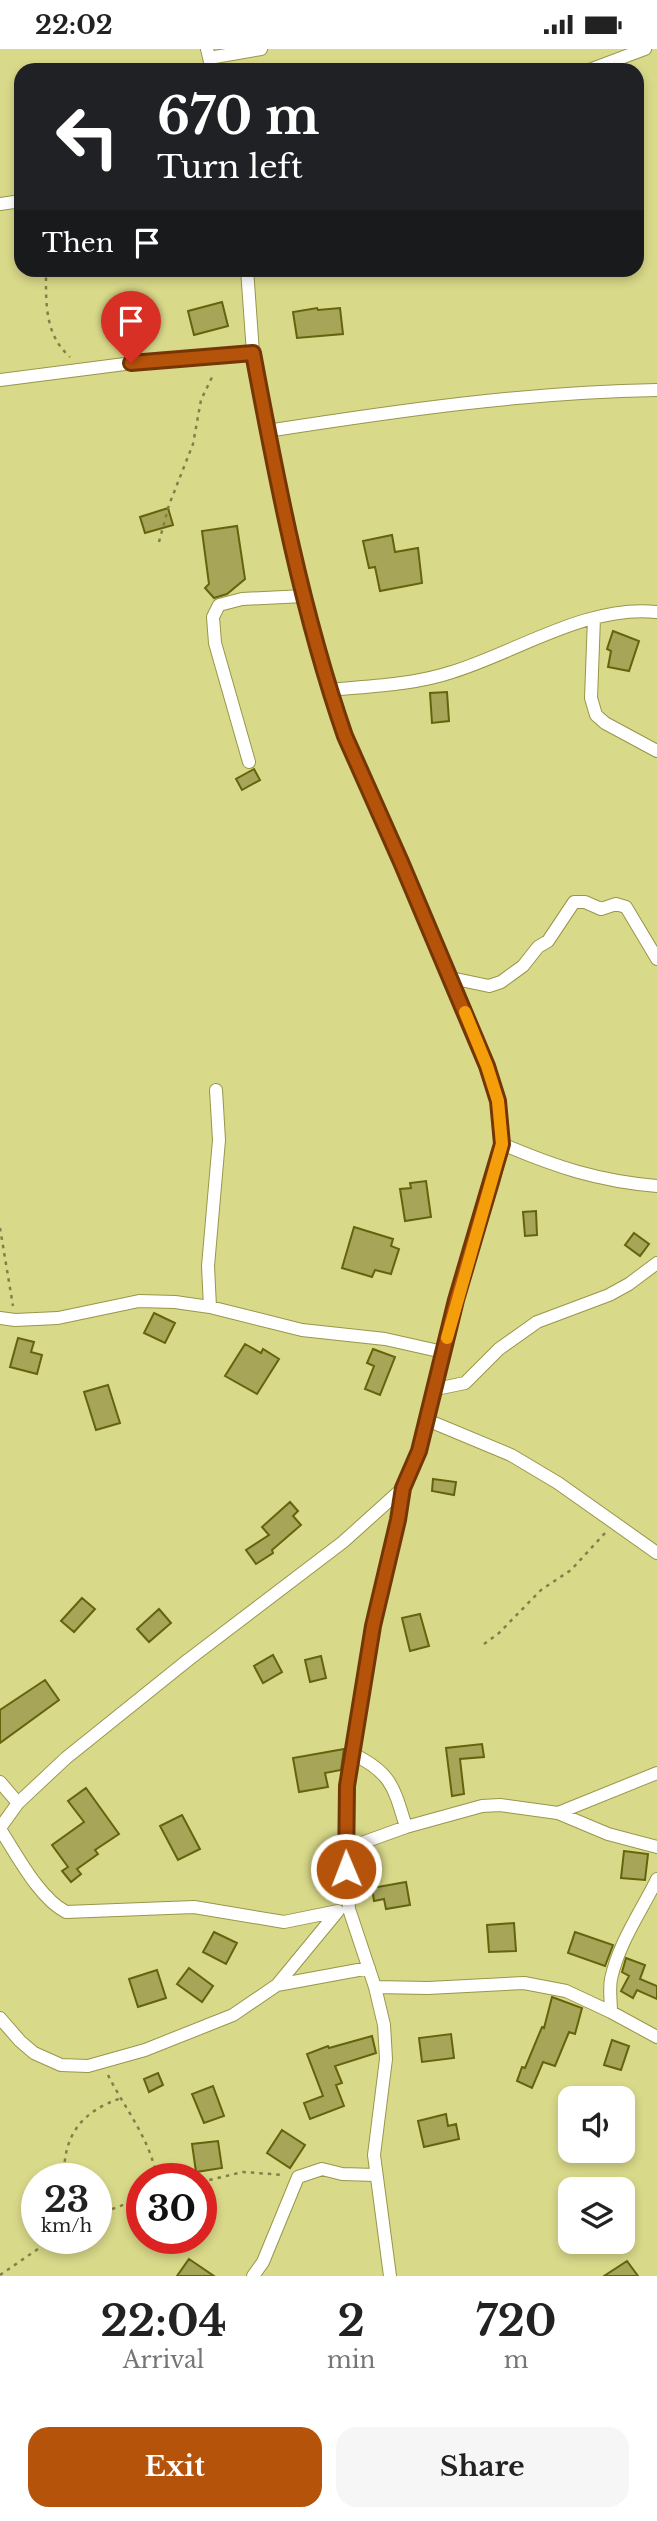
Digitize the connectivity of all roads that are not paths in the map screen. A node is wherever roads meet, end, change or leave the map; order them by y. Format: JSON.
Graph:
{"nodes":[{"id":1,"x":261,"y":49,"type":"edge"},
{"id":2,"x":645,"y":49,"type":"edge"},
{"id":3,"x":209,"y":59,"type":"edge"},
{"id":4,"x":608,"y":63,"type":"edge"},
{"id":5,"x":248,"y":277,"type":"edge"},
{"id":6,"x":253,"y":353,"type":"junction"},
{"id":7,"x":0,"y":380,"type":"edge"},
{"id":8,"x":657,"y":390,"type":"edge"},
{"id":9,"x":267,"y":431,"type":"junction"},
{"id":10,"x":304,"y":596,"type":"junction"},
{"id":11,"x":657,"y":612,"type":"edge"},
{"id":12,"x":594,"y":618,"type":"junction"},
{"id":13,"x":329,"y":690,"type":"junction"},
{"id":14,"x":657,"y":751,"type":"edge"},
{"id":15,"x":249,"y":761,"type":"dead end"},
{"id":16,"x":657,"y":959,"type":"edge"},
{"id":17,"x":451,"y":978,"type":"junction"},
{"id":18,"x":216,"y":1090,"type":"dead end"},
{"id":19,"x":502,"y":1144,"type":"junction"},
{"id":20,"x":657,"y":1186,"type":"edge"},
{"id":21,"x":657,"y":1262,"type":"edge"},
{"id":22,"x":210,"y":1307,"type":"junction"},
{"id":23,"x":0,"y":1318,"type":"edge"},
{"id":24,"x":443,"y":1352,"type":"junction"},
{"id":25,"x":436,"y":1389,"type":"junction"},
{"id":26,"x":427,"y":1420,"type":"junction"},
{"id":27,"x":403,"y":1488,"type":"junction"},
{"id":28,"x":657,"y":1553,"type":"edge"},
{"id":29,"x":353,"y":1754,"type":"junction"},
{"id":30,"x":657,"y":1773,"type":"edge"},
{"id":31,"x":0,"y":1782,"type":"edge"},
{"id":32,"x":18,"y":1803,"type":"junction"},
{"id":33,"x":558,"y":1813,"type":"junction"},
{"id":34,"x":406,"y":1827,"type":"junction"},
{"id":35,"x":0,"y":1829,"type":"edge"},
{"id":36,"x":657,"y":1847,"type":"edge"},
{"id":37,"x":345,"y":1849,"type":"junction"},
{"id":38,"x":657,"y":1879,"type":"edge"},
{"id":39,"x":343,"y":1910,"type":"junction"},
{"id":40,"x":369,"y":1968,"type":"junction"},
{"id":41,"x":277,"y":1985,"type":"junction"},
{"id":42,"x":375,"y":1987,"type":"junction"},
{"id":43,"x":611,"y":2012,"type":"junction"},
{"id":44,"x":0,"y":2018,"type":"edge"},
{"id":45,"x":657,"y":2037,"type":"edge"},
{"id":46,"x":375,"y":2175,"type":"junction"},
{"id":47,"x":253,"y":2276,"type":"edge"},
{"id":48,"x":390,"y":2276,"type":"edge"}],
"edges":[{"from":1,"to":3,"type":"street"},
{"from":2,"to":4,"type":"street"},
{"from":5,"to":6,"type":"street"},
{"from":6,"to":7,"type":"street"},
{"from":6,"to":9,"type":"street"},
{"from":8,"to":9,"type":"street"},
{"from":9,"to":10,"type":"street"},
{"from":10,"to":13,"type":"street"},
{"from":10,"to":15,"type":"street"},
{"from":11,"to":12,"type":"street"},
{"from":12,"to":13,"type":"street"},
{"from":12,"to":14,"type":"street"},
{"from":13,"to":17,"type":"street"},
{"from":16,"to":17,"type":"street"},
{"from":17,"to":19,"type":"street"},
{"from":18,"to":22,"type":"street"},
{"from":19,"to":20,"type":"street"},
{"from":19,"to":24,"type":"street"},
{"from":21,"to":25,"type":"street"},
{"from":22,"to":23,"type":"street"},
{"from":22,"to":24,"type":"street"},
{"from":24,"to":25,"type":"street"},
{"from":25,"to":26,"type":"street"},
{"from":26,"to":27,"type":"street"},
{"from":26,"to":28,"type":"street"},
{"from":27,"to":29,"type":"street"},
{"from":27,"to":32,"type":"street"},
{"from":29,"to":34,"type":"street"},
{"from":29,"to":37,"type":"street"},
{"from":30,"to":33,"type":"street"},
{"from":31,"to":32,"type":"street"},
{"from":32,"to":35,"type":"street"},
{"from":33,"to":34,"type":"street"},
{"from":33,"to":36,"type":"street"},
{"from":34,"to":37,"type":"street"},
{"from":35,"to":39,"type":"street"},
{"from":37,"to":39,"type":"street"},
{"from":38,"to":43,"type":"street"},
{"from":39,"to":40,"type":"street"},
{"from":39,"to":41,"type":"street"},
{"from":40,"to":41,"type":"street"},
{"from":40,"to":42,"type":"street"},
{"from":41,"to":44,"type":"street"},
{"from":42,"to":43,"type":"street"},
{"from":42,"to":46,"type":"street"},
{"from":43,"to":45,"type":"street"},
{"from":46,"to":47,"type":"street"},
{"from":46,"to":48,"type":"street"}]}
